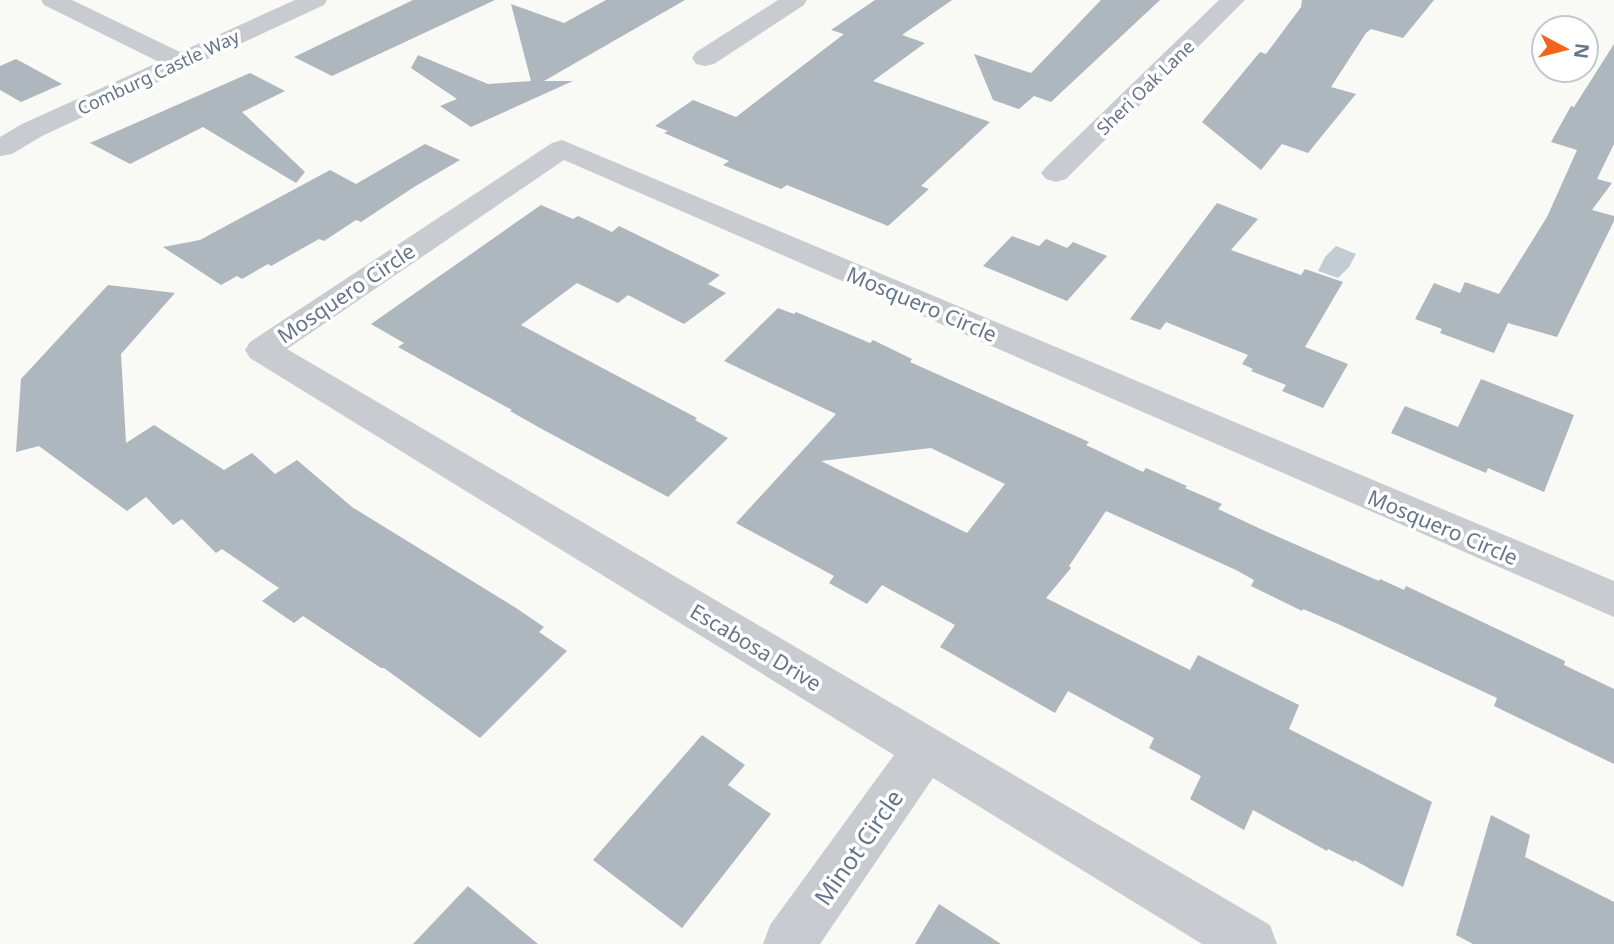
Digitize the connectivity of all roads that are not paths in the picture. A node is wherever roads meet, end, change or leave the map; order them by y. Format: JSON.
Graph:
{"nodes":[{"id":1,"x":53,"y":0,"type":"edge"},
{"id":2,"x":315,"y":0,"type":"edge"},
{"id":3,"x":795,"y":0,"type":"edge"},
{"id":4,"x":1233,"y":0,"type":"edge"},
{"id":5,"x":705,"y":58,"type":"dead end"},
{"id":6,"x":179,"y":62,"type":"junction"},
{"id":7,"x":2,"y":148,"type":"dead end"},
{"id":8,"x":1056,"y":173,"type":"dead end"},
{"id":9,"x":262,"y":349,"type":"joint"},
{"id":10,"x":1614,"y":600,"type":"edge"},
{"id":11,"x":926,"y":749,"type":"junction"},
{"id":12,"x":789,"y":944,"type":"edge"},
{"id":13,"x":1251,"y":944,"type":"edge"}],
"edges":[{"from":1,"to":6,"type":"street"},
{"from":2,"to":6,"type":"street","name":"Comburg Castle Way"},
{"from":3,"to":5,"type":"street"},
{"from":4,"to":8,"type":"street","name":"Sheri Oak Lane"},
{"from":6,"to":7,"type":"street","name":"Comburg Castle Way"},
{"from":9,"to":10,"type":"street","name":"Mosquero Circle"},
{"from":9,"to":11,"type":"street","name":"Escabosa Drive"},
{"from":11,"to":12,"type":"street","name":"Minot Circle"},
{"from":11,"to":13,"type":"street","name":"Escabosa Drive"}]}
